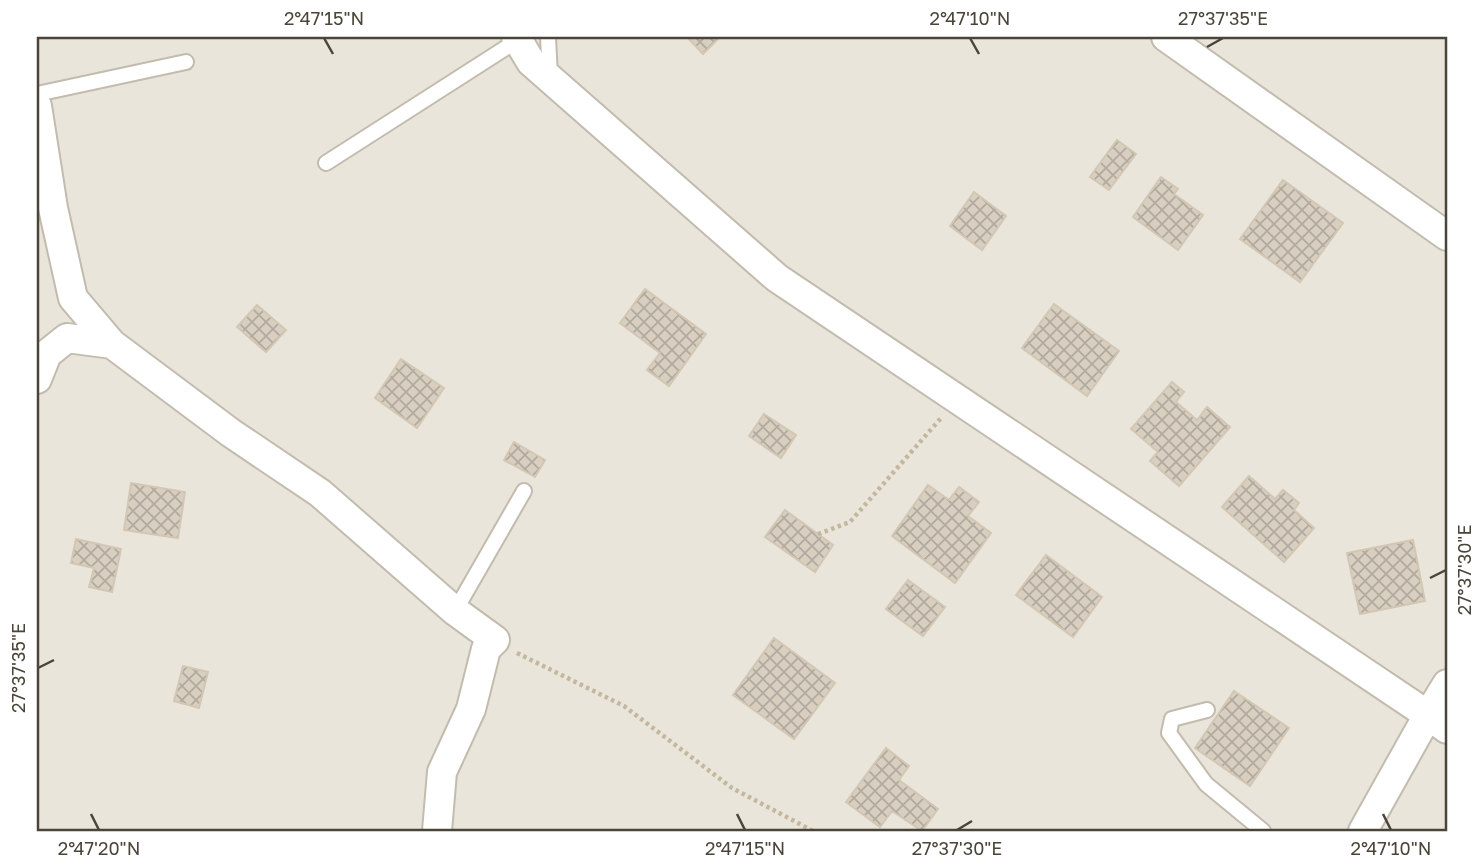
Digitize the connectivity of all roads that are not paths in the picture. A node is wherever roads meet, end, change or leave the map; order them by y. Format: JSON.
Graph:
{"nodes":[{"id":1,"x":548,"y":37,"type":"edge"},
{"id":2,"x":1166,"y":37,"type":"edge"},
{"id":3,"x":517,"y":38,"type":"edge"},
{"id":4,"x":186,"y":62,"type":"dead end"},
{"id":5,"x":550,"y":78,"type":"junction"},
{"id":6,"x":37,"y":94,"type":"edge"},
{"id":7,"x":37,"y":106,"type":"edge"},
{"id":8,"x":326,"y":163,"type":"dead end"},
{"id":9,"x":1447,"y":236,"type":"edge"},
{"id":10,"x":112,"y":344,"type":"junction"},
{"id":11,"x":37,"y":379,"type":"edge"},
{"id":12,"x":524,"y":491,"type":"dead end"},
{"id":13,"x":455,"y":611,"type":"junction"},
{"id":14,"x":1447,"y":684,"type":"edge"},
{"id":15,"x":1207,"y":710,"type":"dead end"},
{"id":16,"x":1437,"y":722,"type":"edge"},
{"id":17,"x":437,"y":831,"type":"edge"},
{"id":18,"x":1263,"y":831,"type":"edge"},
{"id":19,"x":1363,"y":831,"type":"edge"}],
"edges":[{"from":1,"to":5,"type":"lane"},
{"from":2,"to":9,"type":"street"},
{"from":3,"to":5,"type":"street"},
{"from":3,"to":8,"type":"lane"},
{"from":4,"to":6,"type":"lane"},
{"from":5,"to":16,"type":"street"},
{"from":7,"to":10,"type":"street"},
{"from":10,"to":11,"type":"street"},
{"from":10,"to":13,"type":"street"},
{"from":12,"to":13,"type":"lane"},
{"from":13,"to":17,"type":"street"},
{"from":14,"to":16,"type":"street"},
{"from":15,"to":18,"type":"lane"},
{"from":16,"to":19,"type":"street"}]}
